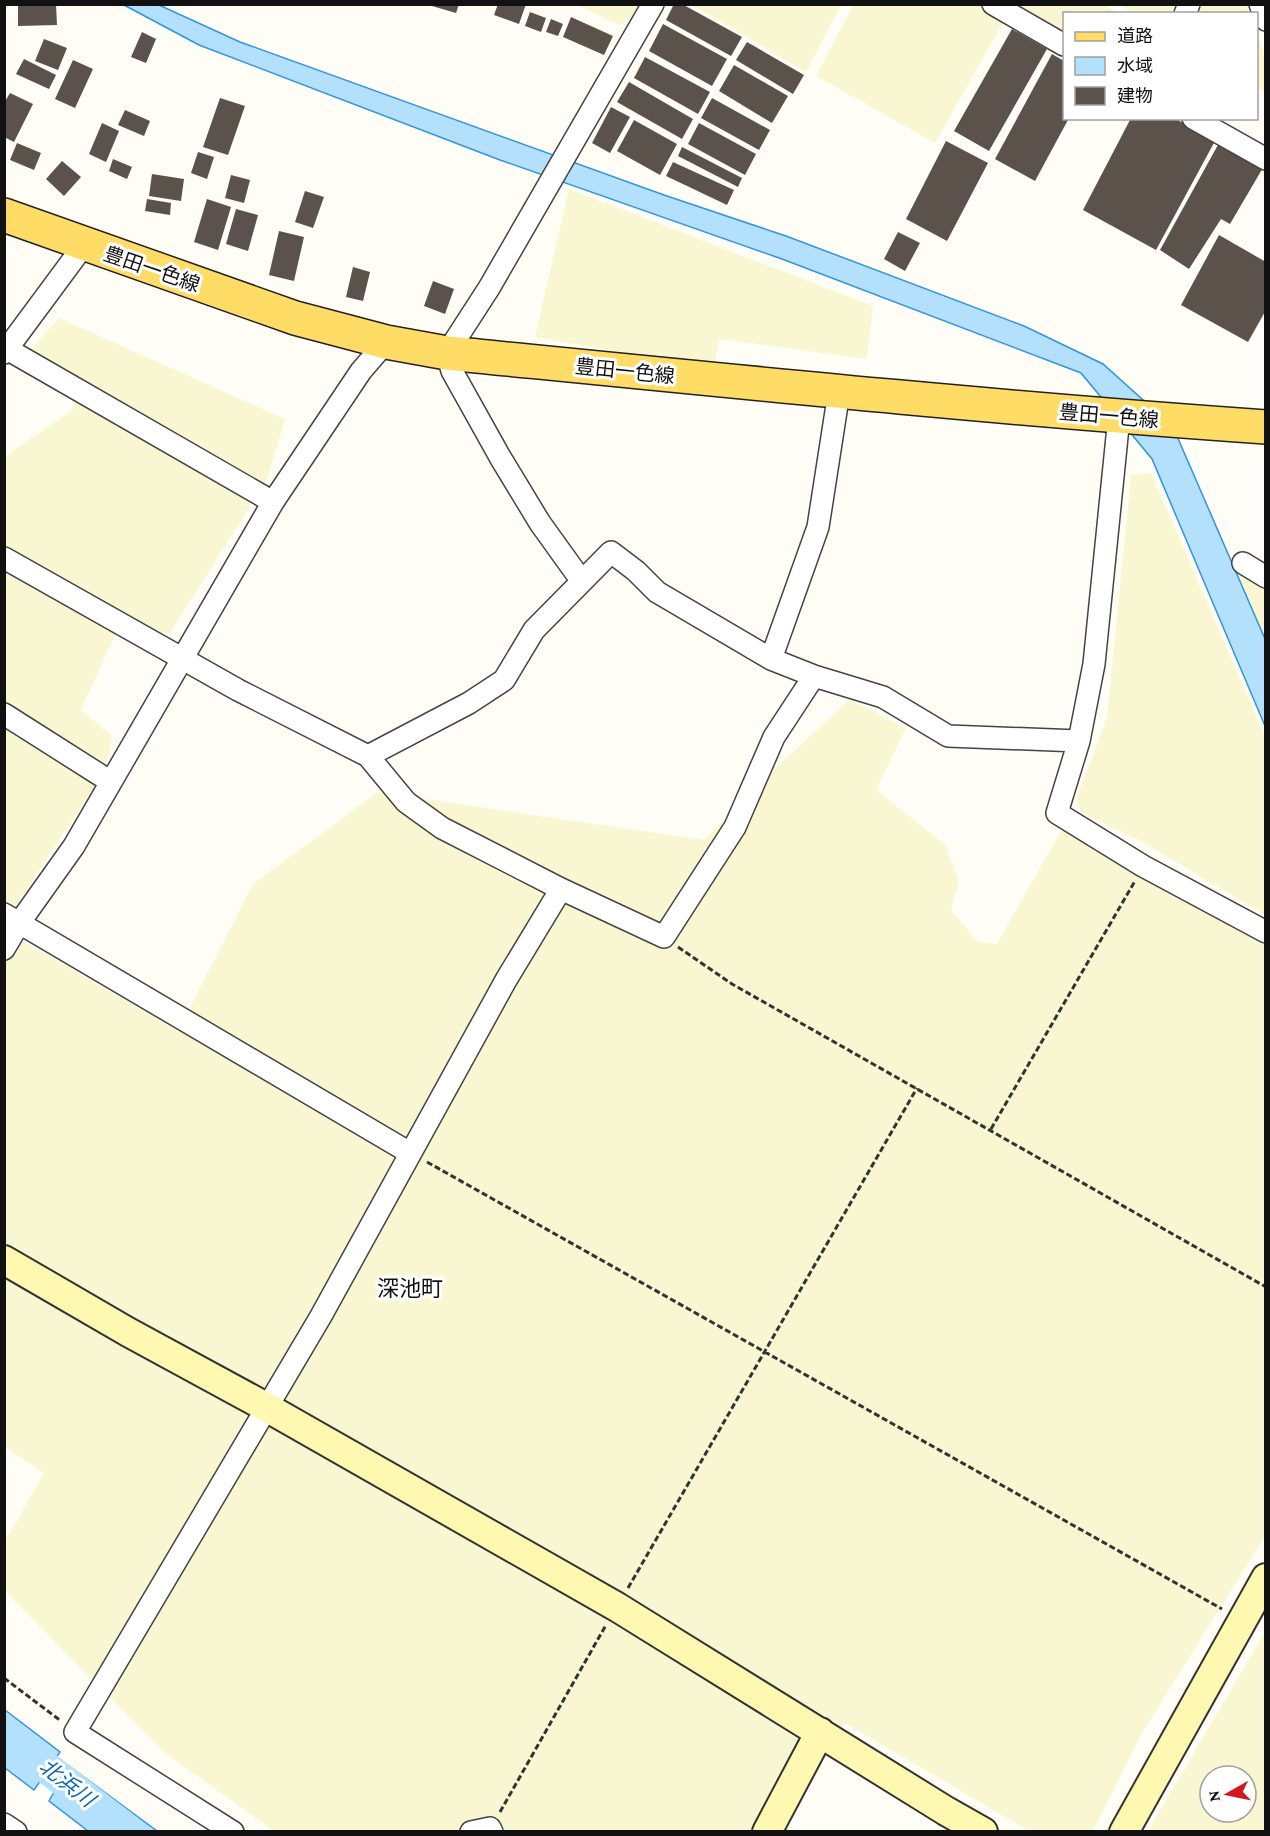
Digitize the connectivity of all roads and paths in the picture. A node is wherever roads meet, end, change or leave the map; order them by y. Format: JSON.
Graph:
{"nodes":[{"id":1,"x":653,"y":4,"type":"edge"},
{"id":2,"x":993,"y":4,"type":"edge"},
{"id":3,"x":1260,"y":4,"type":"edge"},
{"id":4,"x":1266,"y":20,"type":"edge"},
{"id":5,"x":1063,"y":44,"type":"edge"},
{"id":6,"x":1197,"y":120,"type":"edge"},
{"id":7,"x":1266,"y":159,"type":"edge"},
{"id":8,"x":4,"y":216,"type":"edge"},
{"id":9,"x":84,"y":245,"type":"junction"},
{"id":10,"x":386,"y":342,"type":"junction"},
{"id":11,"x":6,"y":351,"type":"edge"},
{"id":12,"x":447,"y":353,"type":"junction"},
{"id":13,"x":839,"y":392,"type":"junction"},
{"id":14,"x":1119,"y":417,"type":"junction"},
{"id":15,"x":1266,"y":427,"type":"edge"},
{"id":16,"x":273,"y":502,"type":"junction"},
{"id":17,"x":4,"y":558,"type":"edge"},
{"id":18,"x":1243,"y":563,"type":"dead end"},
{"id":19,"x":1266,"y":577,"type":"edge"},
{"id":20,"x":581,"y":580,"type":"junction"},
{"id":21,"x":771,"y":659,"type":"junction"},
{"id":22,"x":184,"y":660,"type":"junction"},
{"id":23,"x":814,"y":676,"type":"junction"},
{"id":24,"x":4,"y":714,"type":"edge"},
{"id":25,"x":1079,"y":741,"type":"junction"},
{"id":26,"x":368,"y":756,"type":"junction"},
{"id":27,"x":111,"y":782,"type":"junction"},
{"id":28,"x":1143,"y":866,"type":"junction"},
{"id":29,"x":561,"y":889,"type":"junction"},
{"id":30,"x":12,"y":918,"type":"edge"},
{"id":31,"x":1266,"y":932,"type":"edge"},
{"id":32,"x":664,"y":937,"type":"junction"},
{"id":33,"x":4,"y":949,"type":"edge"},
{"id":34,"x":917,"y":1088,"type":"junction"},
{"id":35,"x":990,"y":1130,"type":"junction"},
{"id":36,"x":410,"y":1152,"type":"junction"},
{"id":37,"x":4,"y":1260,"type":"edge"},
{"id":38,"x":1266,"y":1287,"type":"edge"},
{"id":39,"x":763,"y":1352,"type":"junction"},
{"id":40,"x":266,"y":1407,"type":"junction"},
{"id":41,"x":1266,"y":1578,"type":"edge"},
{"id":42,"x":617,"y":1607,"type":"junction"},
{"id":43,"x":1241,"y":1620,"type":"junction"},
{"id":44,"x":4,"y":1678,"type":"edge"},
{"id":45,"x":75,"y":1731,"type":"junction"},
{"id":46,"x":820,"y":1732,"type":"junction"},
{"id":47,"x":4,"y":1824,"type":"edge"},
{"id":48,"x":485,"y":1830,"type":"edge"},
{"id":49,"x":16,"y":1832,"type":"edge"},
{"id":50,"x":233,"y":1832,"type":"edge"},
{"id":51,"x":767,"y":1832,"type":"edge"},
{"id":52,"x":983,"y":1832,"type":"edge"},
{"id":53,"x":1124,"y":1832,"type":"edge"}],
"edges":[{"from":1,"to":12,"type":"street"},
{"from":2,"to":5,"type":"street"},
{"from":3,"to":4,"type":"street"},
{"from":6,"to":7,"type":"street"},
{"from":8,"to":9,"type":"main road","name":"豊田一色線"},
{"from":9,"to":10,"type":"main road","name":"豊田一色線"},
{"from":9,"to":11,"type":"street"},
{"from":10,"to":12,"type":"main road","name":"豊田一色線"},
{"from":10,"to":16,"type":"street"},
{"from":11,"to":16,"type":"street"},
{"from":12,"to":13,"type":"main road","name":"豊田一色線"},
{"from":12,"to":20,"type":"street"},
{"from":13,"to":14,"type":"main road","name":"豊田一色線"},
{"from":13,"to":21,"type":"street"},
{"from":14,"to":15,"type":"main road","name":"豊田一色線"},
{"from":14,"to":25,"type":"street"},
{"from":16,"to":22,"type":"street"},
{"from":17,"to":22,"type":"street"},
{"from":18,"to":19,"type":"street"},
{"from":20,"to":21,"type":"street"},
{"from":20,"to":26,"type":"street"},
{"from":21,"to":23,"type":"street"},
{"from":22,"to":26,"type":"street"},
{"from":22,"to":27,"type":"street"},
{"from":23,"to":25,"type":"street"},
{"from":23,"to":32,"type":"street"},
{"from":24,"to":27,"type":"street"},
{"from":25,"to":28,"type":"street"},
{"from":26,"to":29,"type":"street"},
{"from":27,"to":30,"type":"street"},
{"from":28,"to":31,"type":"street"},
{"from":28,"to":35,"type":"path"},
{"from":29,"to":32,"type":"street"},
{"from":29,"to":36,"type":"street"},
{"from":30,"to":33,"type":"street"},
{"from":30,"to":36,"type":"street"},
{"from":32,"to":34,"type":"path"},
{"from":34,"to":35,"type":"path"},
{"from":34,"to":39,"type":"path"},
{"from":35,"to":38,"type":"path"},
{"from":36,"to":39,"type":"path"},
{"from":36,"to":40,"type":"street"},
{"from":37,"to":40,"type":"street"},
{"from":39,"to":42,"type":"path"},
{"from":39,"to":43,"type":"path"},
{"from":40,"to":42,"type":"street"},
{"from":40,"to":45,"type":"street"},
{"from":41,"to":43,"type":"street"},
{"from":42,"to":46,"type":"street"},
{"from":42,"to":48,"type":"path"},
{"from":43,"to":53,"type":"street"},
{"from":44,"to":45,"type":"path"},
{"from":45,"to":50,"type":"street"},
{"from":46,"to":51,"type":"street"},
{"from":46,"to":52,"type":"street"},
{"from":47,"to":49,"type":"street"}]}
